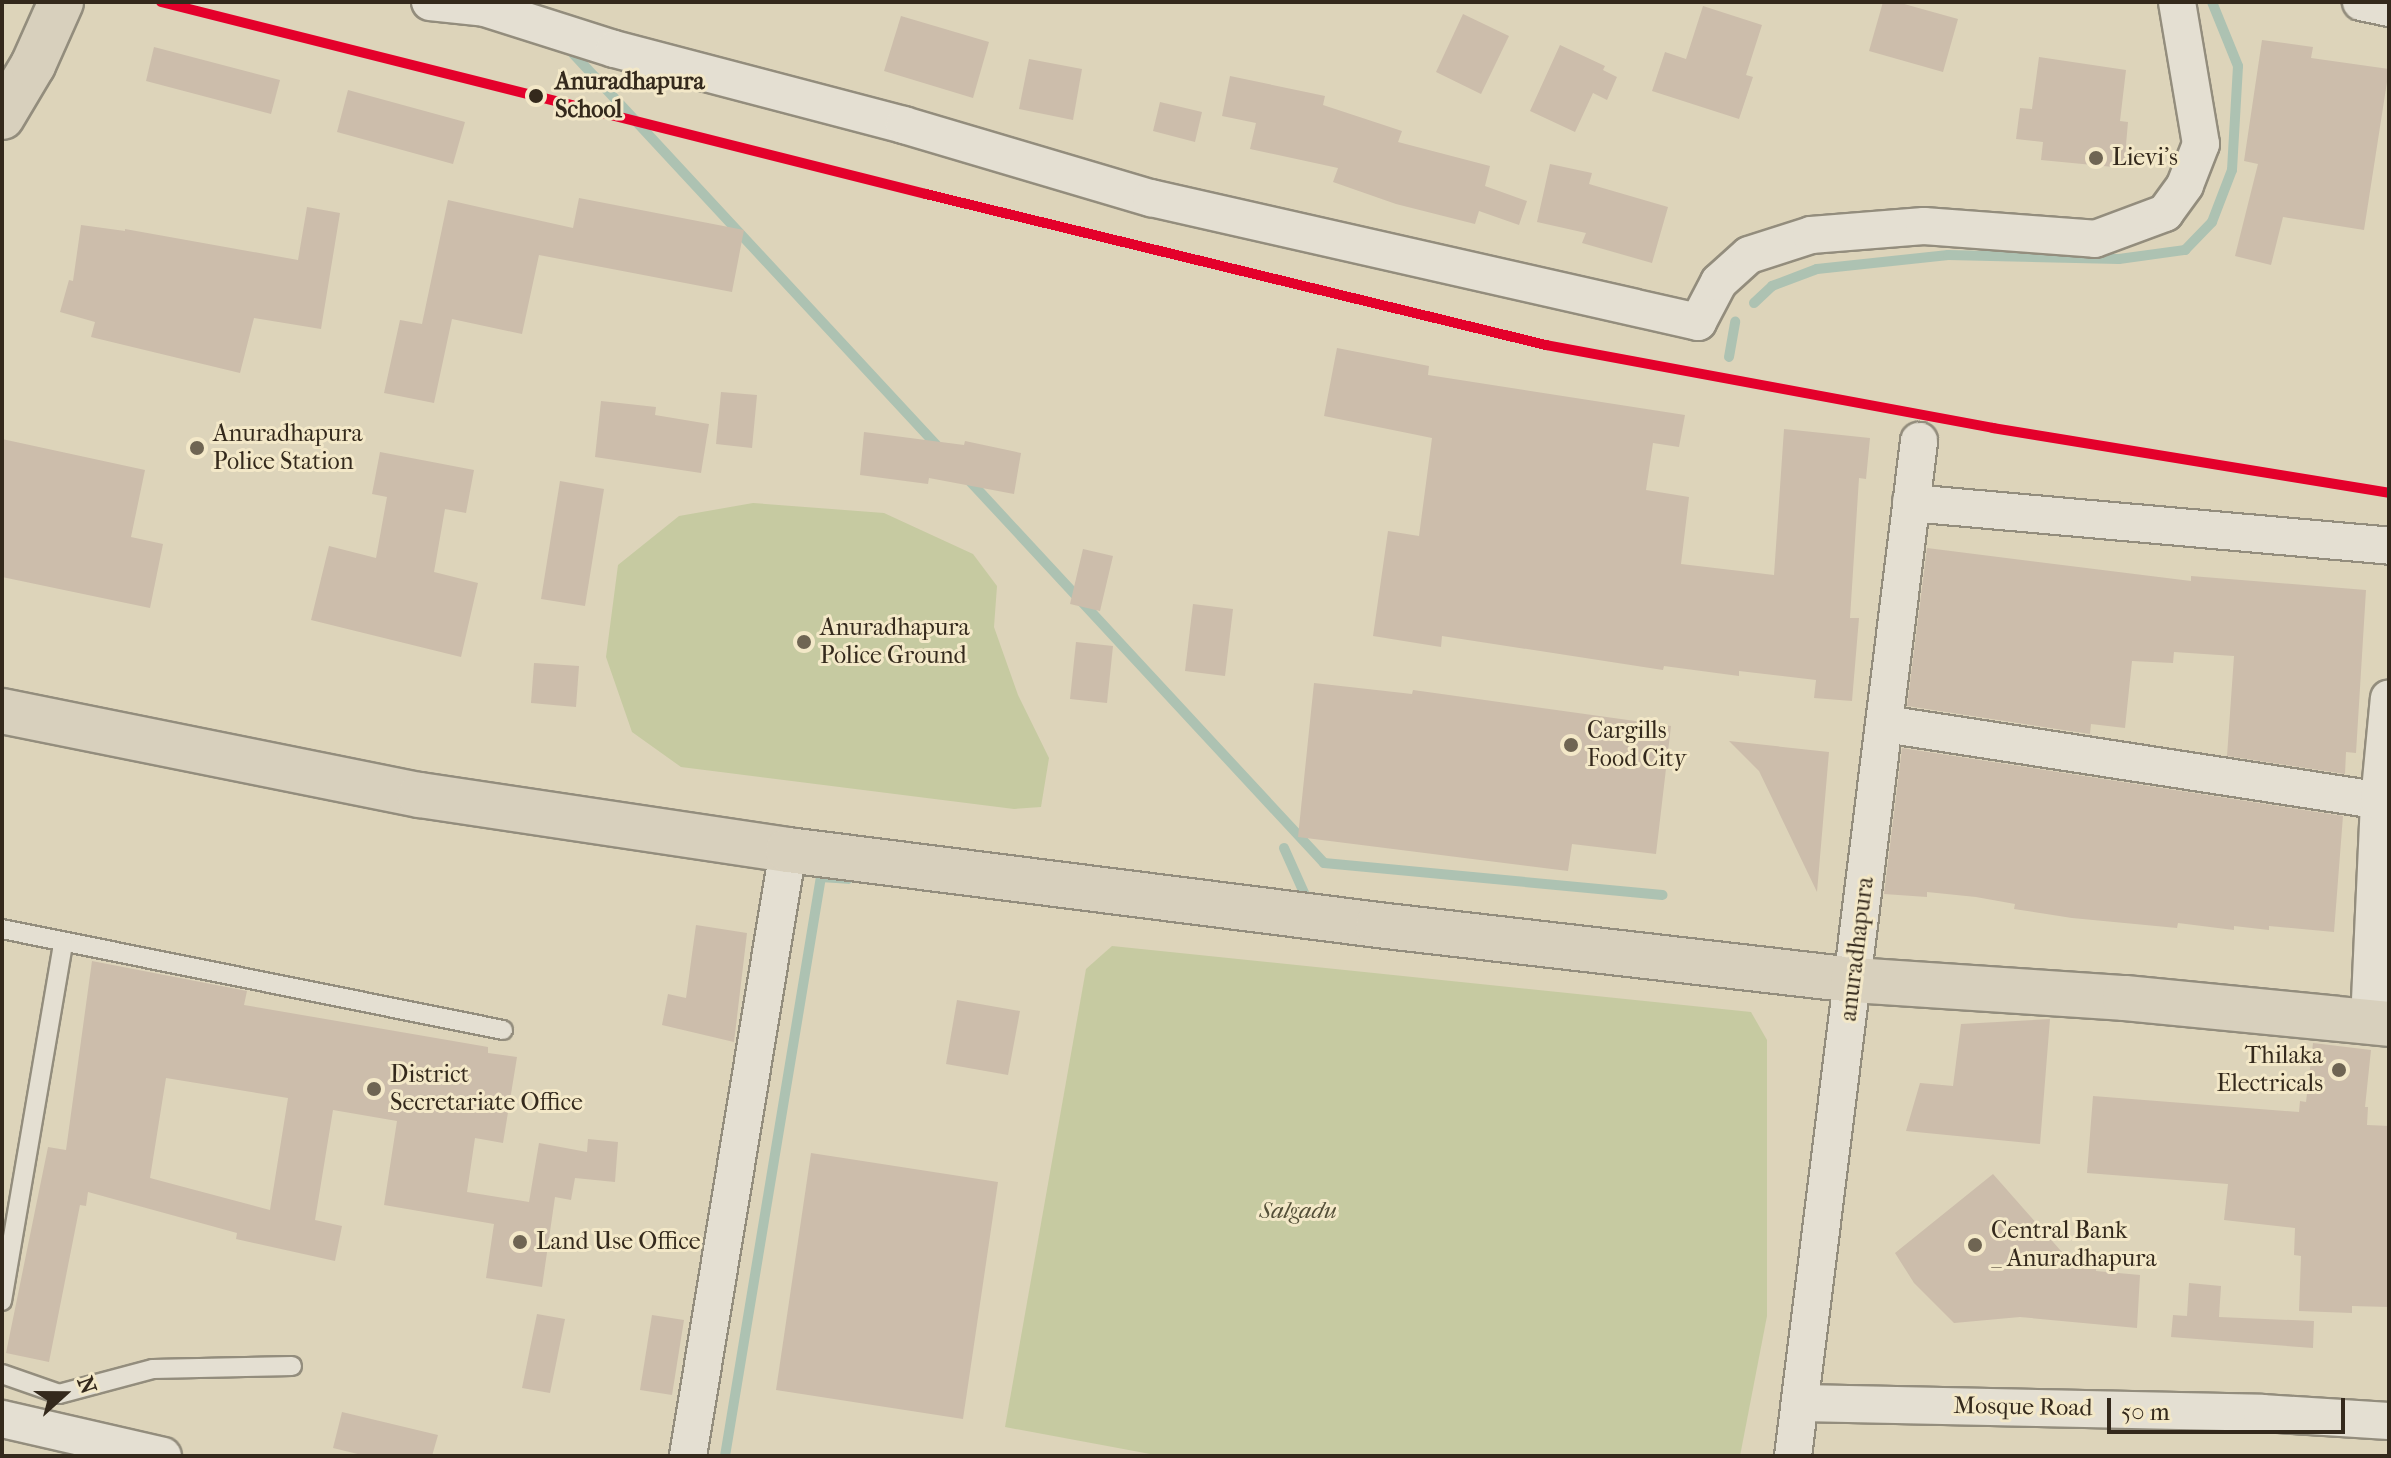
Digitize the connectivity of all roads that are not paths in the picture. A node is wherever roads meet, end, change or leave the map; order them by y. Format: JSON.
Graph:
{"nodes":[{"id":1,"x":61,"y":2,"type":"edge"},
{"id":2,"x":430,"y":2,"type":"edge"},
{"id":3,"x":2177,"y":2,"type":"edge"},
{"id":4,"x":2361,"y":2,"type":"edge"},
{"id":5,"x":2389,"y":8,"type":"edge"},
{"id":6,"x":2,"y":117,"type":"edge"},
{"id":7,"x":1919,"y":441,"type":"dead end"},
{"id":8,"x":1911,"y":503,"type":"junction"},
{"id":9,"x":2389,"y":546,"type":"edge"},
{"id":10,"x":2389,"y":698,"type":"edge"},
{"id":11,"x":5,"y":709,"type":"edge"},
{"id":12,"x":1885,"y":724,"type":"junction"},
{"id":13,"x":2384,"y":802,"type":"edge"},
{"id":14,"x":788,"y":850,"type":"junction"},
{"id":15,"x":2,"y":929,"type":"edge"},
{"id":16,"x":63,"y":943,"type":"junction"},
{"id":17,"x":1853,"y":980,"type":"junction"},
{"id":18,"x":2379,"y":1023,"type":"edge"},
{"id":19,"x":503,"y":1030,"type":"dead end"},
{"id":20,"x":2,"y":1301,"type":"edge"},
{"id":21,"x":292,"y":1366,"type":"dead end"},
{"id":22,"x":2,"y":1374,"type":"edge"},
{"id":23,"x":1801,"y":1403,"type":"junction"},
{"id":24,"x":2,"y":1419,"type":"edge"},
{"id":25,"x":2389,"y":1421,"type":"edge"},
{"id":26,"x":163,"y":1456,"type":"edge"},
{"id":27,"x":688,"y":1456,"type":"edge"},
{"id":28,"x":1793,"y":1456,"type":"edge"}],
"edges":[{"from":1,"to":6,"type":"main road"},
{"from":2,"to":3,"type":"street"},
{"from":4,"to":5,"type":"street"},
{"from":7,"to":8,"type":"street","name":"anuradhapura"},
{"from":8,"to":9,"type":"street"},
{"from":8,"to":12,"type":"street","name":"anuradhapura"},
{"from":10,"to":13,"type":"street"},
{"from":11,"to":14,"type":"main road"},
{"from":12,"to":13,"type":"street"},
{"from":12,"to":17,"type":"street","name":"anuradhapura"},
{"from":13,"to":18,"type":"street"},
{"from":14,"to":17,"type":"main road"},
{"from":14,"to":27,"type":"street"},
{"from":15,"to":16,"type":"lane"},
{"from":16,"to":19,"type":"lane"},
{"from":16,"to":20,"type":"lane"},
{"from":17,"to":18,"type":"main road"},
{"from":17,"to":23,"type":"street","name":"anuradhapura"},
{"from":21,"to":22,"type":"lane"},
{"from":23,"to":25,"type":"street","name":"Mosque Road"},
{"from":23,"to":28,"type":"street","name":"anuradhapura"},
{"from":24,"to":26,"type":"street"}]}
